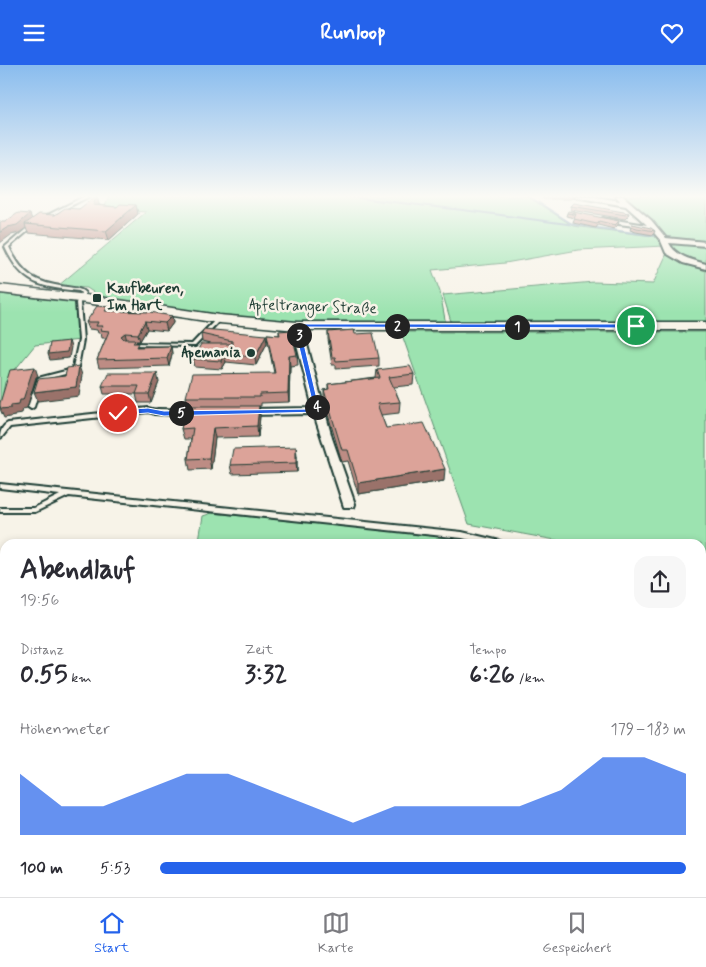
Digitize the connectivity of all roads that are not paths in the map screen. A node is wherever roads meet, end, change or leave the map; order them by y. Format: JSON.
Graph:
{"nodes":[{"id":1,"x":20,"y":235,"type":"edge"},
{"id":2,"x":660,"y":235,"type":"edge"},
{"id":3,"x":664,"y":240,"type":"junction"},
{"id":4,"x":706,"y":244,"type":"edge"},
{"id":5,"x":706,"y":267,"type":"edge"},
{"id":6,"x":0,"y":289,"type":"edge"},
{"id":7,"x":79,"y":298,"type":"junction"},
{"id":8,"x":219,"y":319,"type":"junction"},
{"id":9,"x":297,"y":326,"type":"junction"},
{"id":10,"x":706,"y":326,"type":"edge"},
{"id":11,"x":127,"y":344,"type":"edge"},
{"id":12,"x":31,"y":407,"type":"dead end"},
{"id":13,"x":318,"y":411,"type":"junction"},
{"id":14,"x":158,"y":412,"type":"joint"},
{"id":15,"x":231,"y":412,"type":"edge"},
{"id":16,"x":212,"y":413,"type":"edge"},
{"id":17,"x":0,"y":436,"type":"edge"},
{"id":18,"x":0,"y":486,"type":"edge"},
{"id":19,"x":68,"y":494,"type":"junction"},
{"id":20,"x":349,"y":505,"type":"dead end"},
{"id":21,"x":0,"y":510,"type":"edge"},
{"id":22,"x":479,"y":539,"type":"edge"}],
"edges":[{"from":1,"to":7,"type":"lane"},
{"from":2,"to":3,"type":"street"},
{"from":3,"to":4,"type":"street"},
{"from":3,"to":5,"type":"street"},
{"from":6,"to":7,"type":"street","name":"Apfeltranger Straße"},
{"from":7,"to":8,"type":"street","name":"Apfeltranger Straße"},
{"from":7,"to":12,"type":"lane"},
{"from":8,"to":9,"type":"street","name":"Apfeltranger Straße"},
{"from":8,"to":11,"type":"lane"},
{"from":9,"to":10,"type":"street","name":"Apfeltranger Straße"},
{"from":9,"to":13,"type":"street"},
{"from":13,"to":15,"type":"street"},
{"from":13,"to":20,"type":"street"},
{"from":14,"to":16,"type":"street"},
{"from":14,"to":17,"type":"lane"},
{"from":18,"to":19,"type":"lane"},
{"from":19,"to":21,"type":"lane"},
{"from":19,"to":22,"type":"lane"}]}
